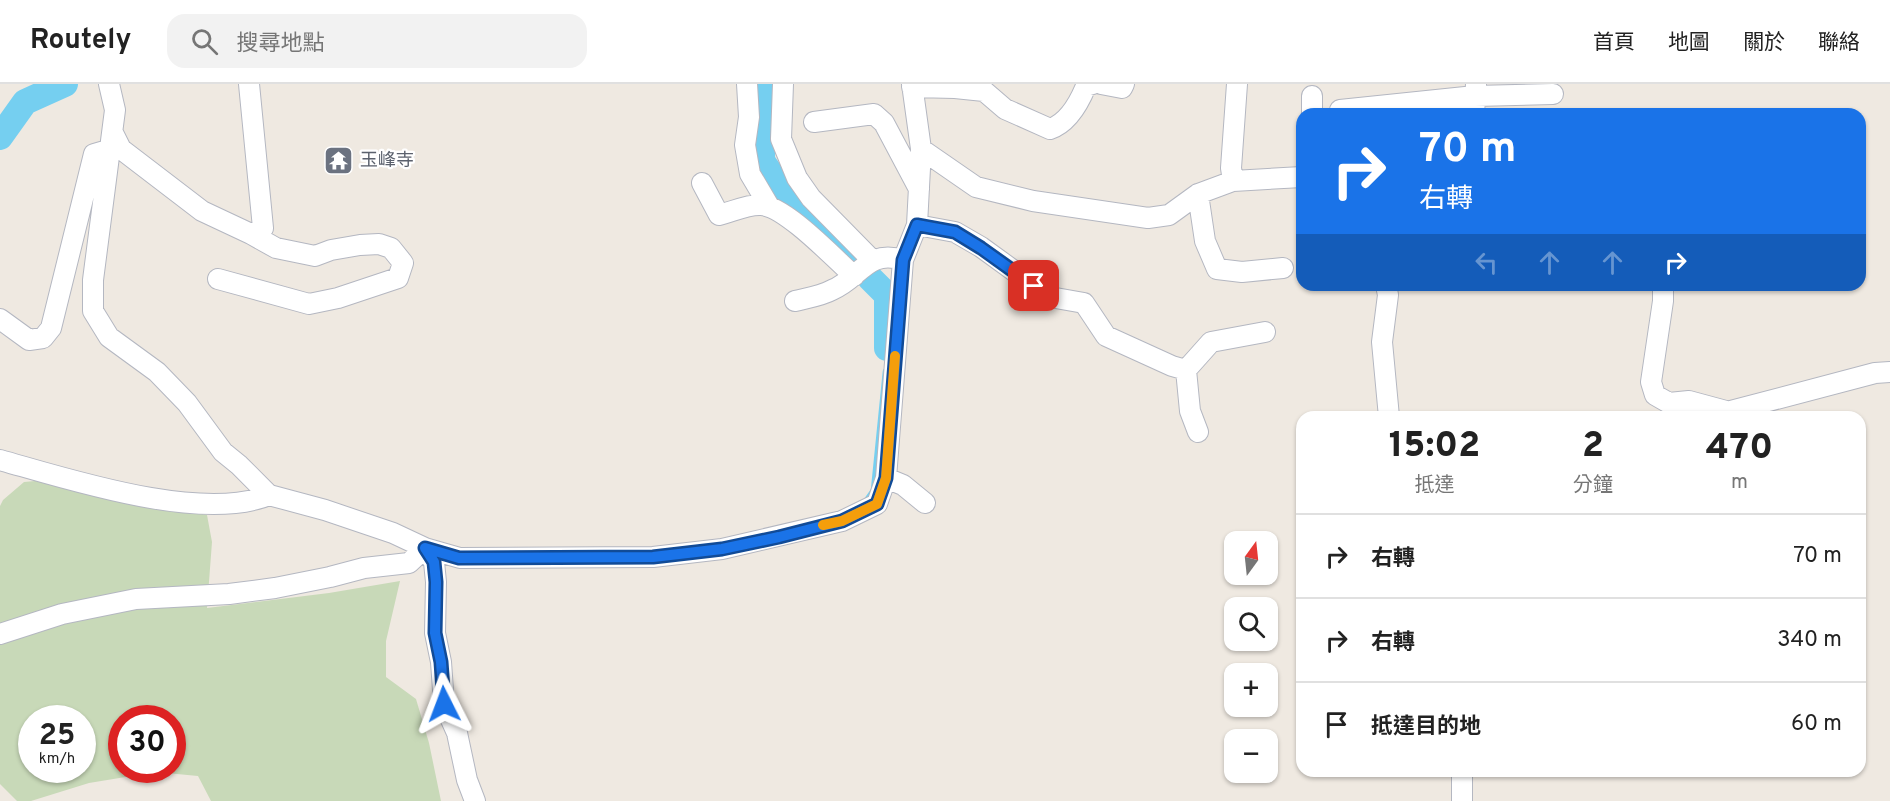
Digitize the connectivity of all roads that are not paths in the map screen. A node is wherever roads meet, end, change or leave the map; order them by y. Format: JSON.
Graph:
{"nodes":[{"id":1,"x":109,"y":84,"type":"edge"},
{"id":2,"x":249,"y":84,"type":"edge"},
{"id":3,"x":747,"y":84,"type":"edge"},
{"id":4,"x":783,"y":84,"type":"edge"},
{"id":5,"x":1093,"y":84,"type":"edge"},
{"id":6,"x":1101,"y":84,"type":"edge"},
{"id":7,"x":1124,"y":84,"type":"edge"},
{"id":8,"x":1237,"y":84,"type":"edge"},
{"id":9,"x":912,"y":85,"type":"edge"},
{"id":10,"x":1553,"y":94,"type":"dead end"},
{"id":11,"x":1475,"y":98,"type":"edge"},
{"id":12,"x":1362,"y":108,"type":"edge"},
{"id":13,"x":814,"y":122,"type":"dead end"},
{"id":14,"x":112,"y":141,"type":"junction"},
{"id":15,"x":921,"y":149,"type":"junction"},
{"id":16,"x":1296,"y":177,"type":"edge"},
{"id":17,"x":1233,"y":181,"type":"junction"},
{"id":18,"x":702,"y":183,"type":"dead end"},
{"id":19,"x":919,"y":189,"type":"junction"},
{"id":20,"x":1198,"y":194,"type":"junction"},
{"id":21,"x":769,"y":206,"type":"junction"},
{"id":22,"x":917,"y":225,"type":"junction"},
{"id":23,"x":250,"y":234,"type":"junction"},
{"id":24,"x":872,"y":260,"type":"junction"},
{"id":25,"x":903,"y":260,"type":"junction"},
{"id":26,"x":1283,"y":268,"type":"dead end"},
{"id":27,"x":854,"y":276,"type":"junction"},
{"id":28,"x":218,"y":279,"type":"dead end"},
{"id":29,"x":1391,"y":291,"type":"edge"},
{"id":30,"x":1663,"y":291,"type":"edge"},
{"id":31,"x":795,"y":301,"type":"dead end"},
{"id":32,"x":0,"y":319,"type":"edge"},
{"id":33,"x":1265,"y":333,"type":"dead end"},
{"id":34,"x":1186,"y":370,"type":"junction"},
{"id":35,"x":1890,"y":372,"type":"edge"},
{"id":36,"x":1388,"y":411,"type":"edge"},
{"id":37,"x":1711,"y":411,"type":"edge"},
{"id":38,"x":1729,"y":411,"type":"edge"},
{"id":39,"x":1198,"y":432,"type":"dead end"},
{"id":40,"x":0,"y":460,"type":"edge"},
{"id":41,"x":886,"y":478,"type":"junction"},
{"id":42,"x":269,"y":495,"type":"junction"},
{"id":43,"x":924,"y":502,"type":"dead end"},
{"id":44,"x":425,"y":548,"type":"junction"},
{"id":45,"x":0,"y":634,"type":"edge"},
{"id":46,"x":1462,"y":777,"type":"edge"},
{"id":47,"x":474,"y":801,"type":"edge"},
{"id":48,"x":1462,"y":801,"type":"edge"}],
"edges":[{"from":1,"to":14,"type":"street"},
{"from":2,"to":23,"type":"street"},
{"from":3,"to":21,"type":"street"},
{"from":4,"to":24,"type":"street"},
{"from":5,"to":9,"type":"street"},
{"from":6,"to":7,"type":"street"},
{"from":8,"to":17,"type":"street"},
{"from":9,"to":15,"type":"street"},
{"from":10,"to":11,"type":"street"},
{"from":11,"to":12,"type":"street"},
{"from":13,"to":19,"type":"street"},
{"from":14,"to":23,"type":"street"},
{"from":14,"to":32,"type":"street"},
{"from":14,"to":42,"type":"street"},
{"from":15,"to":19,"type":"street"},
{"from":15,"to":20,"type":"street"},
{"from":16,"to":17,"type":"street"},
{"from":17,"to":20,"type":"street"},
{"from":18,"to":21,"type":"street"},
{"from":19,"to":22,"type":"street"},
{"from":20,"to":26,"type":"street"},
{"from":21,"to":27,"type":"street"},
{"from":22,"to":25,"type":"street"},
{"from":22,"to":34,"type":"street"},
{"from":23,"to":28,"type":"street"},
{"from":24,"to":25,"type":"street"},
{"from":24,"to":27,"type":"street"},
{"from":25,"to":41,"type":"street"},
{"from":27,"to":31,"type":"street"},
{"from":29,"to":36,"type":"street"},
{"from":30,"to":37,"type":"street"},
{"from":33,"to":34,"type":"street"},
{"from":34,"to":39,"type":"street"},
{"from":35,"to":38,"type":"street"},
{"from":40,"to":42,"type":"street"},
{"from":41,"to":43,"type":"street"},
{"from":41,"to":44,"type":"street"},
{"from":42,"to":44,"type":"street"},
{"from":44,"to":45,"type":"street"},
{"from":44,"to":47,"type":"street"},
{"from":46,"to":48,"type":"street"}]}
